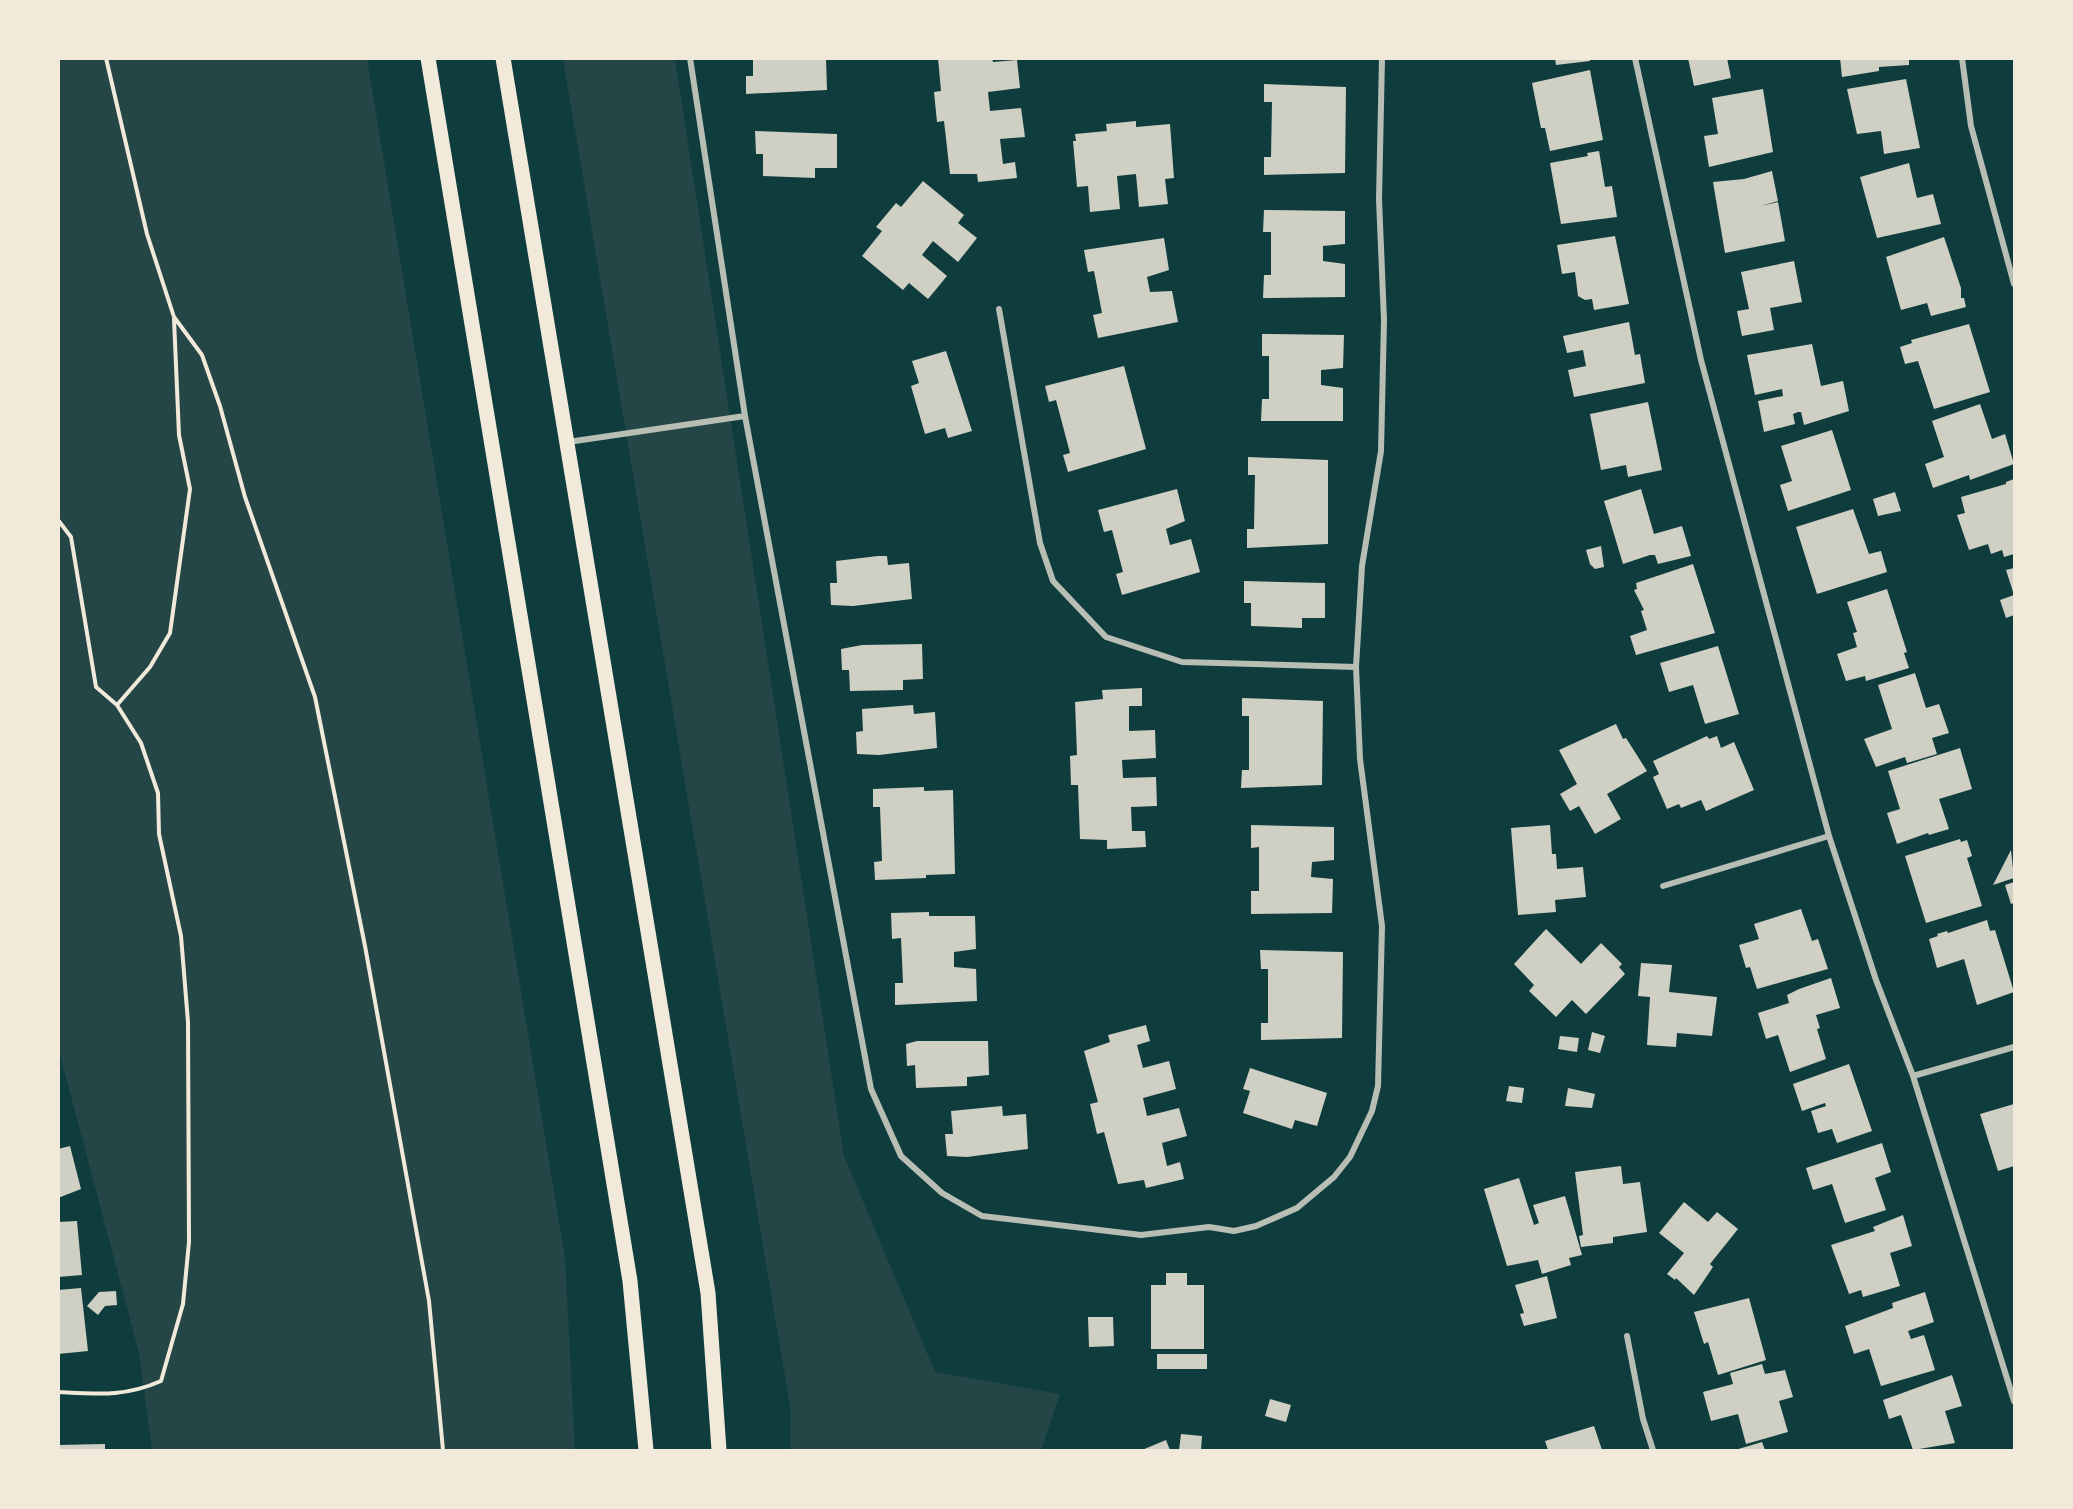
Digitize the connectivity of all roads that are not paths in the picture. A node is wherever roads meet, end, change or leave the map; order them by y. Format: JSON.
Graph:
{"nodes":[{"id":1,"x":428,"y":58,"type":"edge"},
{"id":2,"x":503,"y":58,"type":"edge"},
{"id":3,"x":690,"y":58,"type":"edge"},
{"id":4,"x":1382,"y":58,"type":"edge"},
{"id":5,"x":1635,"y":58,"type":"edge"},
{"id":6,"x":1962,"y":58,"type":"edge"},
{"id":7,"x":2014,"y":284,"type":"edge"},
{"id":8,"x":999,"y":309,"type":"dead end"},
{"id":9,"x":745,"y":416,"type":"junction"},
{"id":10,"x":566,"y":443,"type":"junction"},
{"id":11,"x":1356,"y":667,"type":"junction"},
{"id":12,"x":1829,"y":836,"type":"junction"},
{"id":13,"x":1663,"y":886,"type":"dead end"},
{"id":14,"x":2014,"y":1047,"type":"edge"},
{"id":15,"x":1913,"y":1076,"type":"junction"},
{"id":16,"x":1627,"y":1336,"type":"dead end"},
{"id":17,"x":2014,"y":1401,"type":"edge"},
{"id":18,"x":646,"y":1450,"type":"edge"},
{"id":19,"x":719,"y":1450,"type":"edge"},
{"id":20,"x":1653,"y":1450,"type":"edge"}],
"edges":[{"from":1,"to":18,"type":"main road"},
{"from":2,"to":10,"type":"main road"},
{"from":3,"to":9,"type":"street"},
{"from":4,"to":11,"type":"street"},
{"from":5,"to":12,"type":"street"},
{"from":6,"to":7,"type":"street"},
{"from":8,"to":11,"type":"street"},
{"from":9,"to":10,"type":"street"},
{"from":9,"to":11,"type":"street"},
{"from":10,"to":19,"type":"main road"},
{"from":12,"to":13,"type":"street"},
{"from":12,"to":15,"type":"street"},
{"from":14,"to":15,"type":"street"},
{"from":15,"to":17,"type":"street"},
{"from":16,"to":20,"type":"street"}]}
